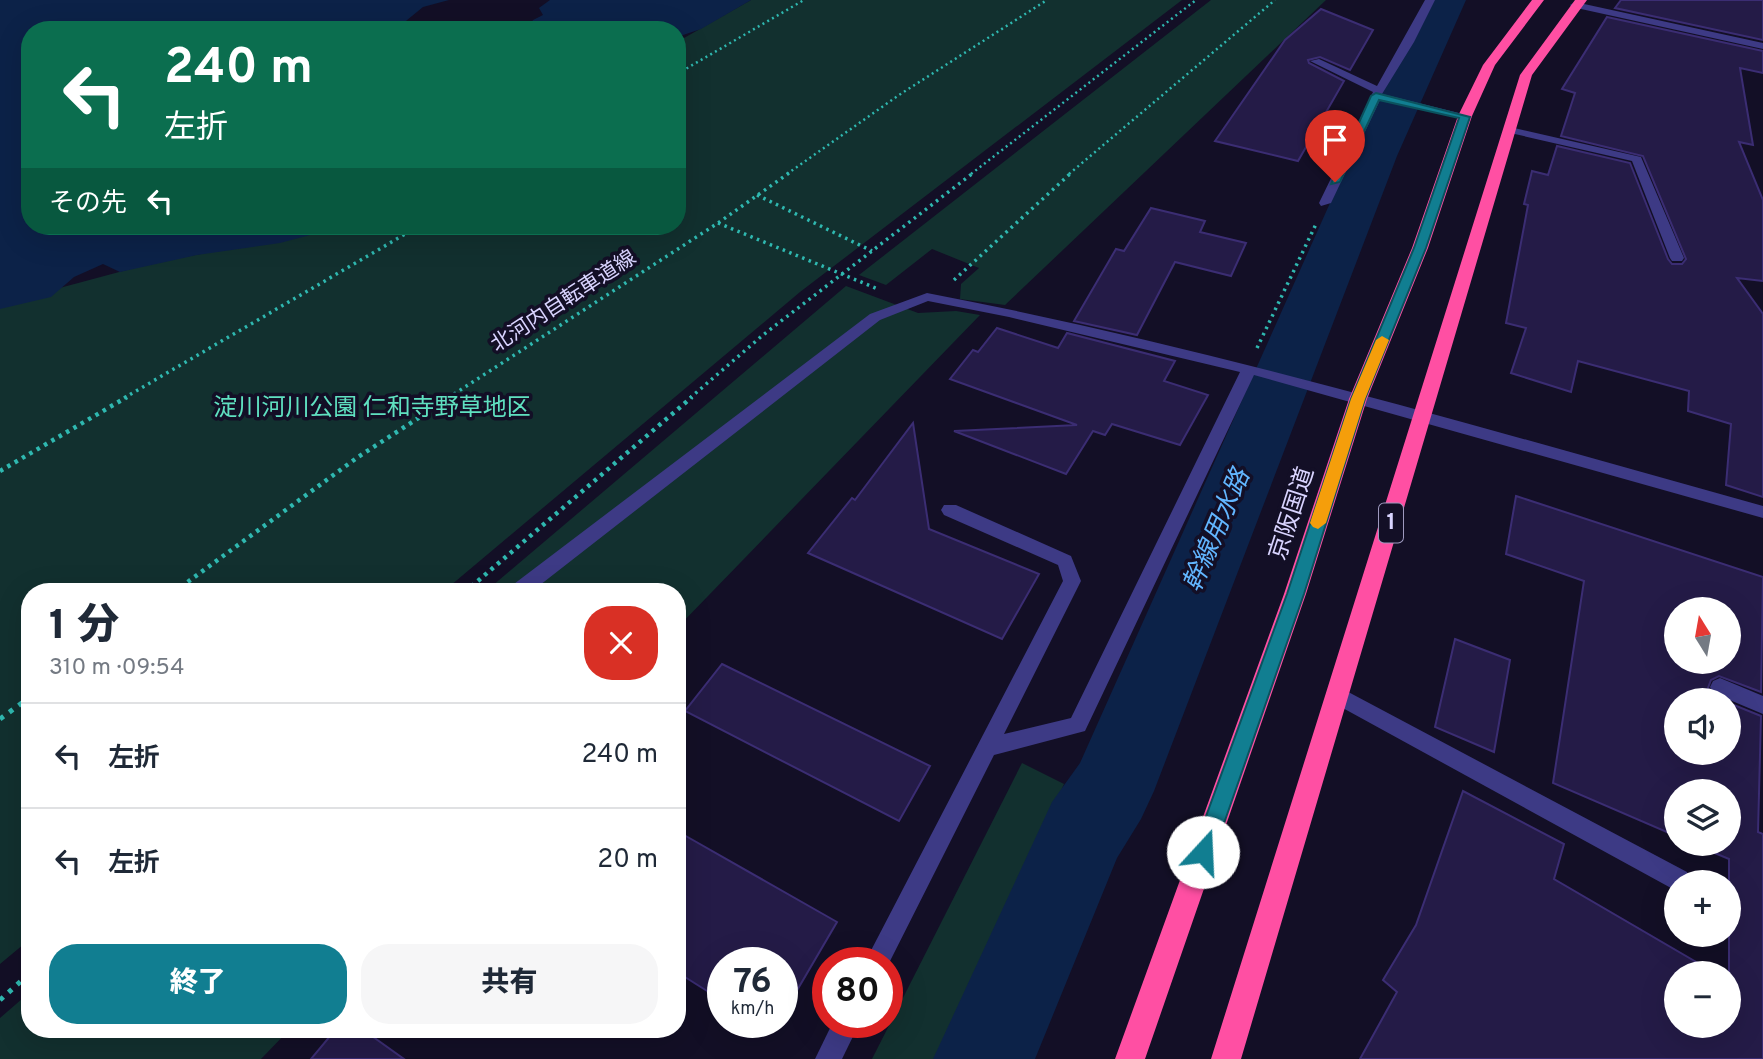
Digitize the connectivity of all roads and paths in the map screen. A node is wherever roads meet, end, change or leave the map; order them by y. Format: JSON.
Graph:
{"nodes":[{"id":1,"x":804,"y":0,"type":"edge"},
{"id":2,"x":1047,"y":0,"type":"edge"},
{"id":3,"x":1196,"y":0,"type":"edge"},
{"id":4,"x":1275,"y":0,"type":"edge"},
{"id":5,"x":1430,"y":0,"type":"edge"},
{"id":6,"x":1538,"y":0,"type":"edge"},
{"id":7,"x":1578,"y":2,"type":"edge"},
{"id":8,"x":1763,"y":46,"type":"edge"},
{"id":9,"x":1315,"y":61,"type":"dead end"},
{"id":10,"x":686,"y":69,"type":"edge"},
{"id":11,"x":1377,"y":94,"type":"junction"},
{"id":12,"x":1465,"y":117,"type":"junction"},
{"id":13,"x":1510,"y":130,"type":"junction"},
{"id":14,"x":757,"y":195,"type":"junction"},
{"id":15,"x":1325,"y":203,"type":"joint"},
{"id":16,"x":718,"y":223,"type":"junction"},
{"id":17,"x":404,"y":235,"type":"edge"},
{"id":18,"x":872,"y":251,"type":"junction"},
{"id":19,"x":1677,"y":258,"type":"dead end"},
{"id":20,"x":844,"y":275,"type":"junction"},
{"id":21,"x":927,"y":297,"type":"junction"},
{"id":22,"x":911,"y":303,"type":"junction"},
{"id":23,"x":1255,"y":370,"type":"junction"},
{"id":24,"x":1358,"y":399,"type":"junction"},
{"id":25,"x":1423,"y":417,"type":"junction"},
{"id":26,"x":0,"y":471,"type":"edge"},
{"id":27,"x":950,"y":510,"type":"dead end"},
{"id":28,"x":1763,"y":512,"type":"edge"},
{"id":29,"x":186,"y":583,"type":"edge"},
{"id":30,"x":475,"y":583,"type":"edge"},
{"id":31,"x":529,"y":583,"type":"edge"},
{"id":32,"x":1720,"y":687,"type":"dead end"},
{"id":33,"x":1337,"y":695,"type":"junction"},
{"id":34,"x":21,"y":704,"type":"edge"},
{"id":35,"x":1763,"y":705,"type":"edge"},
{"id":36,"x":0,"y":719,"type":"edge"},
{"id":37,"x":986,"y":748,"type":"junction"},
{"id":38,"x":1664,"y":872,"type":"edge"},
{"id":39,"x":885,"y":947,"type":"edge"},
{"id":40,"x":21,"y":981,"type":"edge"},
{"id":41,"x":0,"y":1000,"type":"edge"},
{"id":42,"x":838,"y":1038,"type":"edge"},
{"id":43,"x":828,"y":1059,"type":"edge"},
{"id":44,"x":1130,"y":1059,"type":"edge"},
{"id":45,"x":1226,"y":1059,"type":"edge"}],
"edges":[{"from":1,"to":10,"type":"path"},
{"from":2,"to":14,"type":"path","name":"北河内自転車道線"},
{"from":3,"to":18,"type":"path"},
{"from":4,"to":21,"type":"path"},
{"from":5,"to":11,"type":"street"},
{"from":6,"to":12,"type":"highway","name":"京阪国道"},
{"from":7,"to":8,"type":"street"},
{"from":7,"to":13,"type":"highway","number":"1"},
{"from":9,"to":11,"type":"street"},
{"from":11,"to":12,"type":"street"},
{"from":11,"to":15,"type":"street"},
{"from":12,"to":24,"type":"highway","name":"京阪国道"},
{"from":13,"to":19,"type":"street"},
{"from":13,"to":25,"type":"highway","number":"1"},
{"from":14,"to":16,"type":"path","name":"北河内自転車道線"},
{"from":14,"to":18,"type":"path"},
{"from":15,"to":23,"type":"path"},
{"from":16,"to":20,"type":"path"},
{"from":16,"to":29,"type":"path","name":"北河内自転車道線"},
{"from":17,"to":26,"type":"path"},
{"from":18,"to":20,"type":"path"},
{"from":20,"to":22,"type":"path"},
{"from":20,"to":30,"type":"path"},
{"from":21,"to":22,"type":"street"},
{"from":21,"to":23,"type":"street"},
{"from":22,"to":31,"type":"street"},
{"from":23,"to":24,"type":"street"},
{"from":23,"to":37,"type":"street"},
{"from":24,"to":25,"type":"street"},
{"from":24,"to":44,"type":"highway","name":"京阪国道"},
{"from":25,"to":28,"type":"street"},
{"from":25,"to":33,"type":"highway","number":"1"},
{"from":27,"to":37,"type":"street"},
{"from":32,"to":35,"type":"street"},
{"from":33,"to":38,"type":"street"},
{"from":33,"to":45,"type":"highway","number":"1"},
{"from":34,"to":36,"type":"path"},
{"from":37,"to":39,"type":"street"},
{"from":40,"to":41,"type":"path"},
{"from":42,"to":43,"type":"street"}]}
